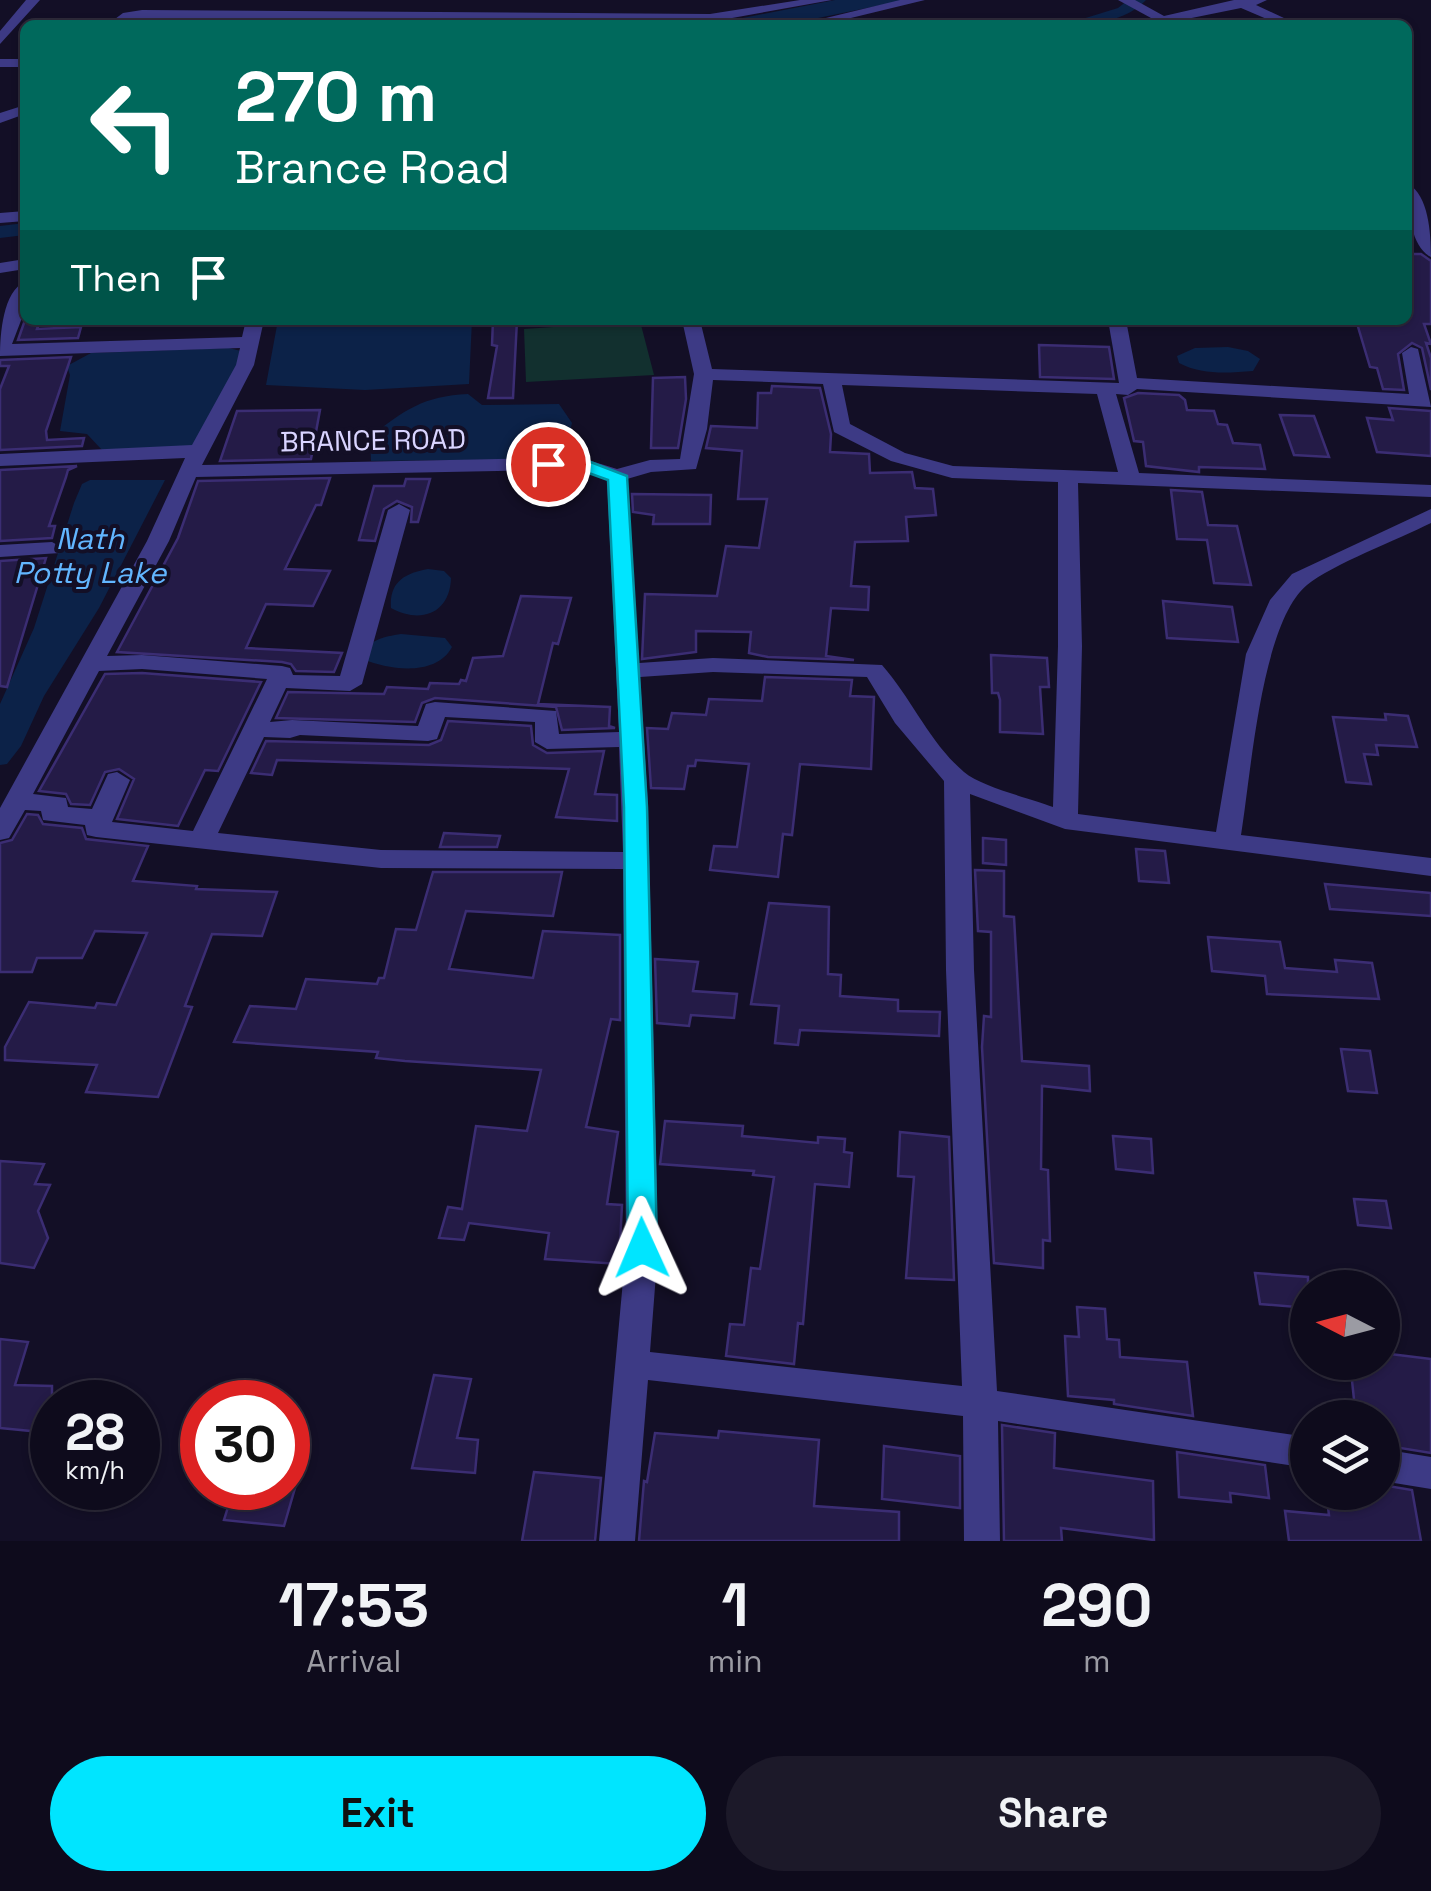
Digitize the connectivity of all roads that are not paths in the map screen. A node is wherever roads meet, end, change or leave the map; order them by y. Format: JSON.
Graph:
{"nodes":[{"id":1,"x":33,"y":0,"type":"edge"},
{"id":2,"x":138,"y":0,"type":"edge"},
{"id":3,"x":826,"y":0,"type":"edge"},
{"id":4,"x":918,"y":0,"type":"edge"},
{"id":5,"x":1125,"y":0,"type":"edge"},
{"id":6,"x":1260,"y":0,"type":"edge"},
{"id":7,"x":1238,"y":2,"type":"edge"},
{"id":8,"x":128,"y":16,"type":"junction"},
{"id":9,"x":122,"y":20,"type":"edge"},
{"id":10,"x":328,"y":20,"type":"edge"},
{"id":11,"x":489,"y":20,"type":"edge"},
{"id":12,"x":827,"y":20,"type":"edge"},
{"id":13,"x":1153,"y":20,"type":"edge"},
{"id":14,"x":1164,"y":20,"type":"edge"},
{"id":15,"x":1280,"y":20,"type":"edge"},
{"id":16,"x":0,"y":40,"type":"edge"},
{"id":17,"x":1412,"y":198,"type":"edge"},
{"id":18,"x":1431,"y":253,"type":"edge"},
{"id":19,"x":20,"y":300,"type":"edge"},
{"id":20,"x":692,"y":325,"type":"edge"},
{"id":21,"x":1118,"y":325,"type":"edge"},
{"id":22,"x":253,"y":331,"type":"edge"},
{"id":23,"x":0,"y":350,"type":"edge"},
{"id":24,"x":1411,"y":353,"type":"dead end"},
{"id":25,"x":703,"y":374,"type":"junction"},
{"id":26,"x":831,"y":378,"type":"junction"},
{"id":27,"x":1129,"y":383,"type":"junction"},
{"id":28,"x":1105,"y":388,"type":"junction"},
{"id":29,"x":1425,"y":401,"type":"edge"},
{"id":30,"x":0,"y":460,"type":"edge"},
{"id":31,"x":194,"y":461,"type":"junction"},
{"id":32,"x":617,"y":476,"type":"junction"},
{"id":33,"x":1068,"y":476,"type":"junction"},
{"id":34,"x":1130,"y":478,"type":"junction"},
{"id":35,"x":1431,"y":491,"type":"edge"},
{"id":36,"x":398,"y":510,"type":"dead end"},
{"id":37,"x":1431,"y":515,"type":"edge"},
{"id":38,"x":52,"y":548,"type":"dead end"},
{"id":39,"x":0,"y":551,"type":"edge"},
{"id":40,"x":94,"y":664,"type":"junction"},
{"id":41,"x":626,"y":671,"type":"junction"},
{"id":42,"x":279,"y":681,"type":"junction"},
{"id":43,"x":257,"y":729,"type":"junction"},
{"id":44,"x":630,"y":740,"type":"junction"},
{"id":45,"x":117,"y":780,"type":"dead end"},
{"id":46,"x":957,"y":780,"type":"junction"},
{"id":47,"x":17,"y":801,"type":"junction"},
{"id":48,"x":101,"y":818,"type":"junction"},
{"id":49,"x":1064,"y":821,"type":"junction"},
{"id":50,"x":1,"y":829,"type":"edge"},
{"id":51,"x":202,"y":840,"type":"junction"},
{"id":52,"x":1227,"y":841,"type":"junction"},
{"id":53,"x":636,"y":861,"type":"junction"},
{"id":54,"x":1431,"y":867,"type":"edge"},
{"id":55,"x":632,"y":1364,"type":"junction"},
{"id":56,"x":980,"y":1402,"type":"junction"},
{"id":57,"x":1290,"y":1450,"type":"edge"},
{"id":58,"x":1400,"y":1468,"type":"edge"},
{"id":59,"x":1431,"y":1472,"type":"edge"},
{"id":60,"x":616,"y":1541,"type":"edge"},
{"id":61,"x":982,"y":1541,"type":"edge"}],
"edges":[{"from":1,"to":16,"type":"street"},
{"from":2,"to":8,"type":"street"},
{"from":3,"to":11,"type":"street"},
{"from":4,"to":12,"type":"street"},
{"from":5,"to":13,"type":"street"},
{"from":6,"to":7,"type":"street"},
{"from":7,"to":14,"type":"street"},
{"from":7,"to":15,"type":"street"},
{"from":8,"to":9,"type":"street"},
{"from":8,"to":10,"type":"street"},
{"from":17,"to":18,"type":"street"},
{"from":19,"to":23,"type":"street"},
{"from":20,"to":25,"type":"street"},
{"from":21,"to":27,"type":"street"},
{"from":22,"to":23,"type":"street"},
{"from":22,"to":31,"type":"street"},
{"from":24,"to":29,"type":"street"},
{"from":25,"to":26,"type":"street"},
{"from":25,"to":32,"type":"street"},
{"from":26,"to":28,"type":"street"},
{"from":26,"to":33,"type":"street"},
{"from":27,"to":28,"type":"street"},
{"from":27,"to":29,"type":"street"},
{"from":28,"to":34,"type":"street"},
{"from":30,"to":31,"type":"street","name":"BRANCE ROAD"},
{"from":31,"to":32,"type":"street","name":"BRANCE ROAD"},
{"from":31,"to":40,"type":"street"},
{"from":32,"to":41,"type":"street"},
{"from":33,"to":34,"type":"street"},
{"from":33,"to":49,"type":"street"},
{"from":34,"to":35,"type":"street"},
{"from":36,"to":42,"type":"street"},
{"from":37,"to":52,"type":"street"},
{"from":38,"to":39,"type":"street"},
{"from":40,"to":42,"type":"street"},
{"from":40,"to":47,"type":"street"},
{"from":41,"to":44,"type":"street"},
{"from":41,"to":46,"type":"street"},
{"from":42,"to":43,"type":"street"},
{"from":43,"to":44,"type":"street"},
{"from":43,"to":51,"type":"street"},
{"from":44,"to":53,"type":"street"},
{"from":45,"to":48,"type":"street"},
{"from":46,"to":49,"type":"street"},
{"from":46,"to":56,"type":"street"},
{"from":47,"to":48,"type":"street"},
{"from":47,"to":50,"type":"street"},
{"from":48,"to":51,"type":"street"},
{"from":49,"to":52,"type":"street"},
{"from":51,"to":53,"type":"street"},
{"from":52,"to":54,"type":"street"},
{"from":53,"to":55,"type":"street"},
{"from":55,"to":56,"type":"street"},
{"from":55,"to":60,"type":"street"},
{"from":56,"to":57,"type":"street"},
{"from":56,"to":61,"type":"street"},
{"from":58,"to":59,"type":"street"}]}
